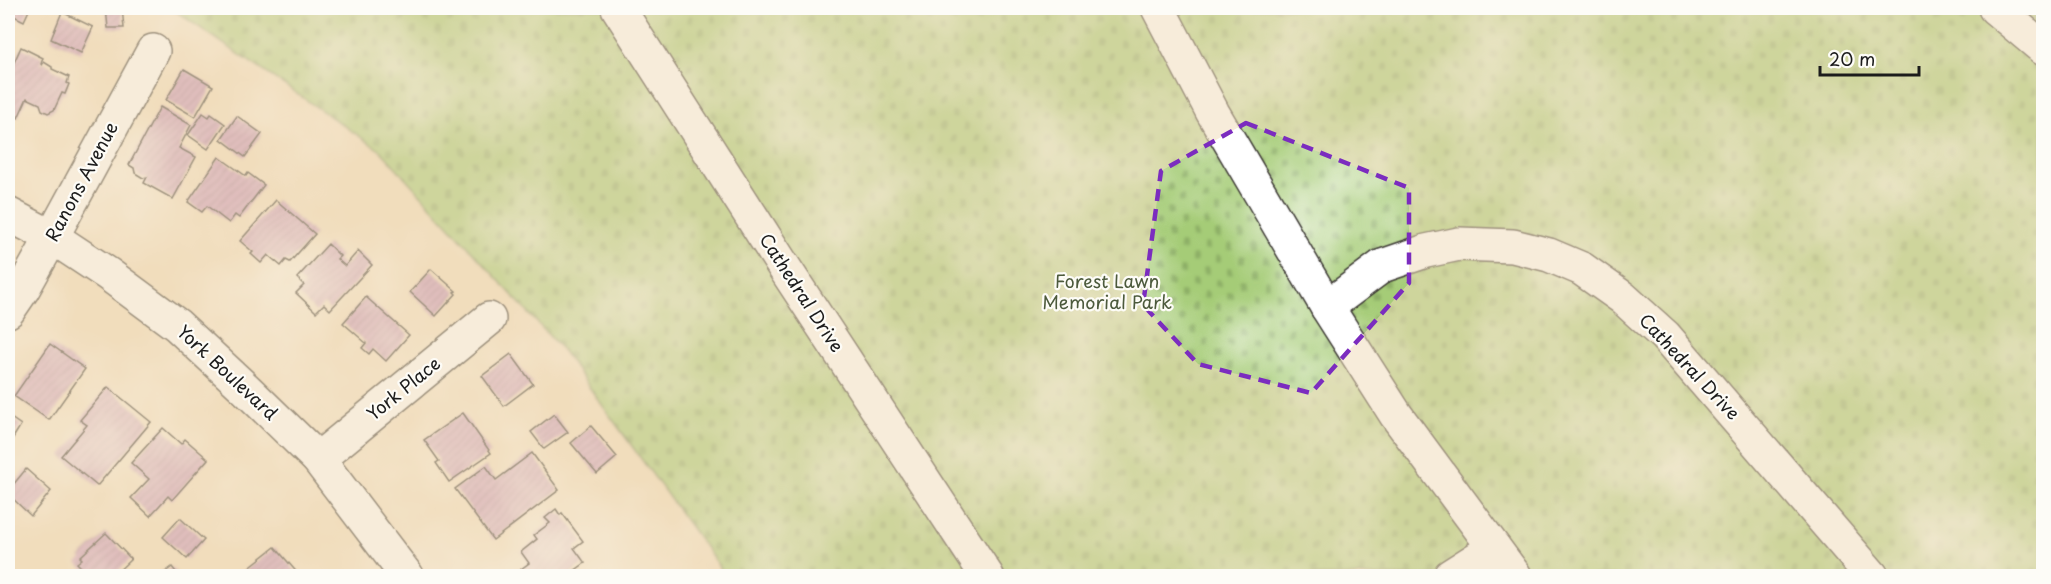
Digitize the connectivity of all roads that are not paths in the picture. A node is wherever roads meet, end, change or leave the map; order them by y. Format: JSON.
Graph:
{"nodes":[{"id":1,"x":618,"y":8,"type":"edge"},
{"id":2,"x":1158,"y":8,"type":"edge"},
{"id":3,"x":1995,"y":8,"type":"edge"},
{"id":4,"x":2043,"y":49,"type":"edge"},
{"id":5,"x":153,"y":51,"type":"dead end"},
{"id":6,"x":8,"y":214,"type":"edge"},
{"id":7,"x":52,"y":237,"type":"junction"},
{"id":8,"x":1327,"y":307,"type":"junction"},
{"id":9,"x":8,"y":311,"type":"edge"},
{"id":10,"x":489,"y":319,"type":"dead end"},
{"id":11,"x":318,"y":459,"type":"junction"},
{"id":12,"x":1494,"y":548,"type":"junction"},
{"id":13,"x":407,"y":576,"type":"edge"},
{"id":14,"x":987,"y":576,"type":"edge"},
{"id":15,"x":1450,"y":576,"type":"edge"},
{"id":16,"x":1515,"y":576,"type":"edge"},
{"id":17,"x":1872,"y":576,"type":"edge"}],
"edges":[{"from":1,"to":14,"type":"street","name":"Cathedral Drive"},
{"from":2,"to":8,"type":"street"},
{"from":3,"to":4,"type":"street"},
{"from":5,"to":7,"type":"street","name":"Ranons Avenue"},
{"from":6,"to":7,"type":"street","name":"York Boulevard"},
{"from":7,"to":9,"type":"street","name":"Ranons Avenue"},
{"from":7,"to":11,"type":"street","name":"York Boulevard"},
{"from":8,"to":12,"type":"street"},
{"from":8,"to":17,"type":"street","name":"Cathedral Drive"},
{"from":10,"to":11,"type":"street","name":"York Place"},
{"from":11,"to":13,"type":"street","name":"York Boulevard"},
{"from":12,"to":15,"type":"street"},
{"from":12,"to":16,"type":"street"}]}
